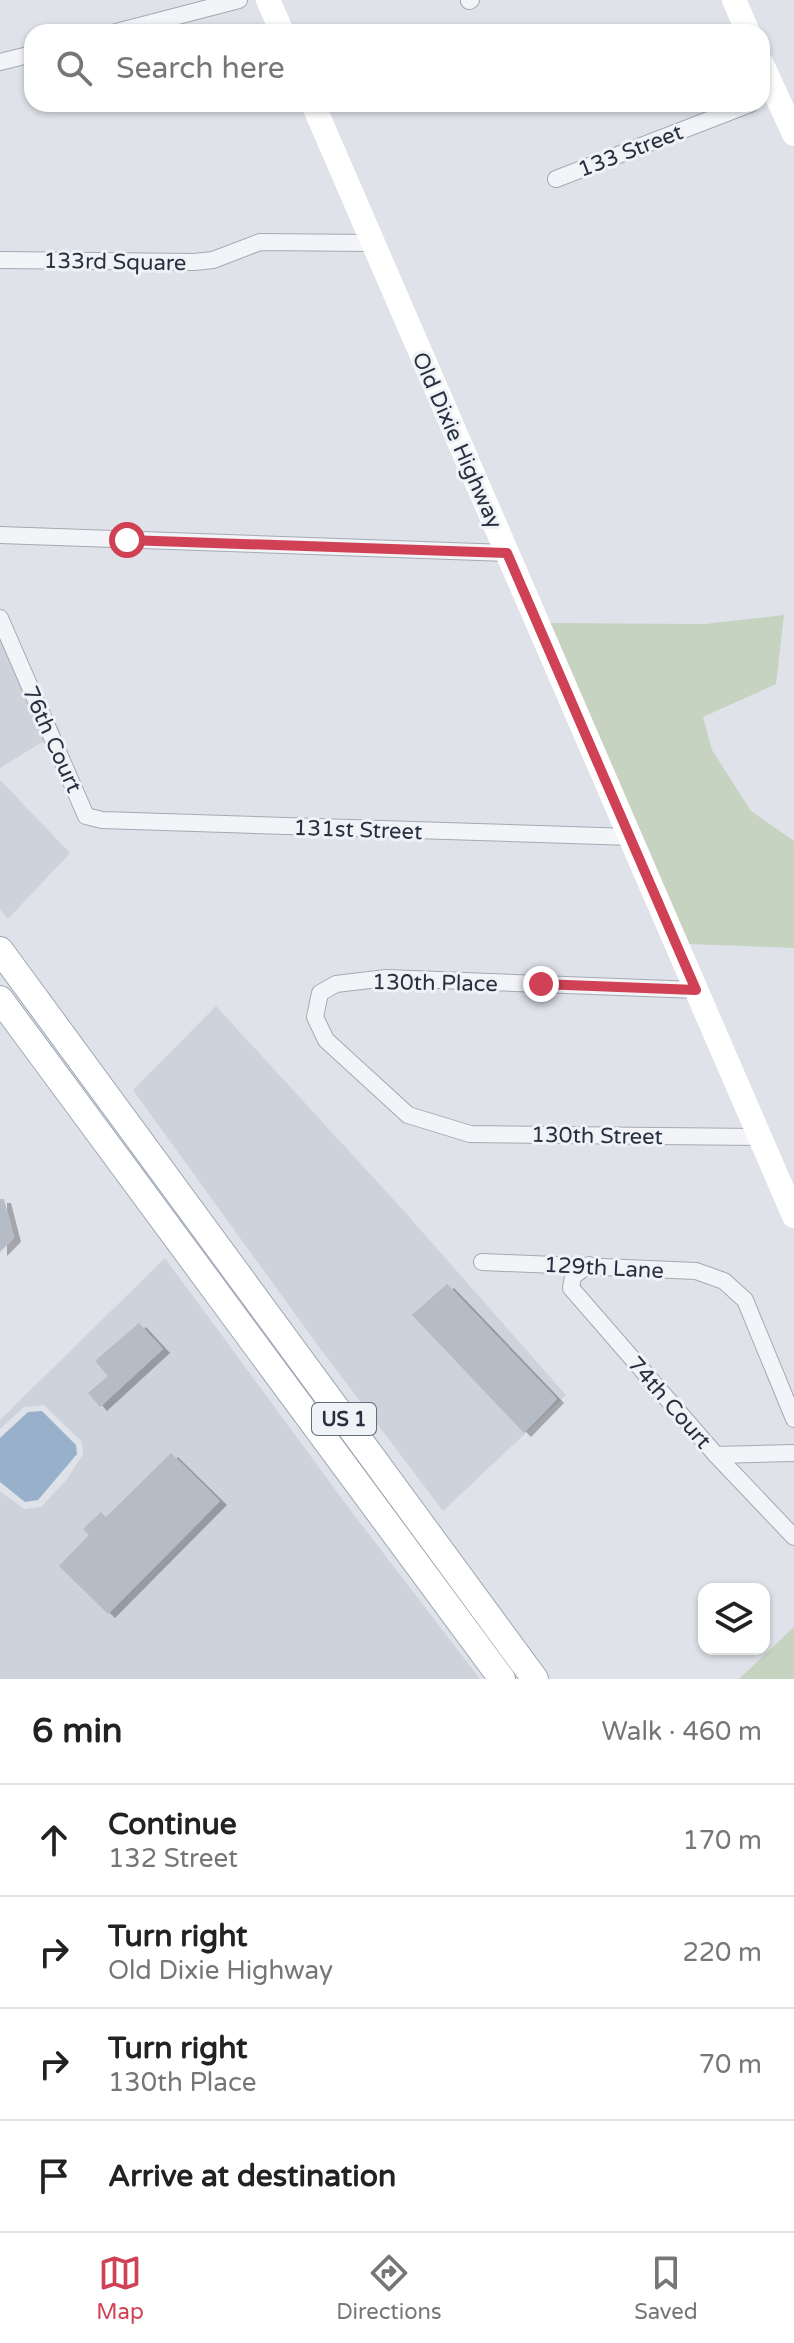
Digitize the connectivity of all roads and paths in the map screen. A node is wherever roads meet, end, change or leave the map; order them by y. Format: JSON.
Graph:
{"nodes":[{"id":1,"x":239,"y":0,"type":"edge"},
{"id":2,"x":268,"y":0,"type":"edge"},
{"id":3,"x":734,"y":0,"type":"edge"},
{"id":4,"x":147,"y":24,"type":"edge"},
{"id":5,"x":278,"y":24,"type":"edge"},
{"id":6,"x":744,"y":24,"type":"edge"},
{"id":7,"x":24,"y":56,"type":"edge"},
{"id":8,"x":0,"y":62,"type":"edge"},
{"id":9,"x":770,"y":100,"type":"edge"},
{"id":10,"x":316,"y":112,"type":"edge"},
{"id":11,"x":729,"y":112,"type":"edge"},
{"id":12,"x":794,"y":134,"type":"edge"},
{"id":13,"x":556,"y":179,"type":"dead end"},
{"id":14,"x":371,"y":243,"type":"junction"},
{"id":15,"x":0,"y":260,"type":"edge"},
{"id":16,"x":0,"y":535,"type":"edge"},
{"id":17,"x":507,"y":553,"type":"junction"},
{"id":18,"x":0,"y":618,"type":"edge"},
{"id":19,"x":86,"y":816,"type":"joint"},
{"id":20,"x":631,"y":837,"type":"junction"},
{"id":21,"x":0,"y":950,"type":"edge"},
{"id":22,"x":696,"y":990,"type":"junction"},
{"id":23,"x":320,"y":993,"type":"joint"},
{"id":24,"x":0,"y":999,"type":"edge"},
{"id":25,"x":759,"y":1137,"type":"junction"},
{"id":26,"x":794,"y":1216,"type":"edge"},
{"id":27,"x":482,"y":1262,"type":"dead end"},
{"id":28,"x":589,"y":1265,"type":"junction"},
{"id":29,"x":794,"y":1419,"type":"edge"},
{"id":30,"x":794,"y":1453,"type":"edge"},
{"id":31,"x":716,"y":1455,"type":"junction"},
{"id":32,"x":794,"y":1537,"type":"edge"},
{"id":33,"x":470,"y":1636,"type":"junction"},
{"id":34,"x":510,"y":1644,"type":"junction"},
{"id":35,"x":502,"y":1679,"type":"edge"},
{"id":36,"x":535,"y":1679,"type":"edge"}],
"edges":[{"from":1,"to":4,"type":"street"},
{"from":2,"to":5,"type":"street"},
{"from":3,"to":6,"type":"street"},
{"from":7,"to":8,"type":"street"},
{"from":9,"to":12,"type":"street"},
{"from":10,"to":14,"type":"street","name":"Old Dixie Highway"},
{"from":11,"to":13,"type":"street","name":"133 Street"},
{"from":14,"to":15,"type":"street","name":"133rd Square"},
{"from":14,"to":17,"type":"street","name":"Old Dixie Highway"},
{"from":16,"to":17,"type":"street"},
{"from":17,"to":20,"type":"street","name":"Old Dixie Highway"},
{"from":18,"to":19,"type":"street","name":"76th Court"},
{"from":19,"to":20,"type":"street","name":"131st Street"},
{"from":20,"to":22,"type":"street","name":"Old Dixie Highway"},
{"from":21,"to":34,"type":"main road","number":"US 1"},
{"from":22,"to":23,"type":"street","name":"130th Place"},
{"from":22,"to":25,"type":"street","name":"Old Dixie Highway"},
{"from":23,"to":25,"type":"street","name":"130th Street"},
{"from":24,"to":33,"type":"main road","number":"US 1"},
{"from":25,"to":26,"type":"street","name":"Old Dixie Highway"},
{"from":27,"to":28,"type":"street","name":"129th Lane"},
{"from":28,"to":29,"type":"street","name":"129th Lane"},
{"from":28,"to":31,"type":"street","name":"74th Court"},
{"from":30,"to":31,"type":"street"},
{"from":31,"to":32,"type":"street","name":"74th Court"},
{"from":33,"to":34,"type":"main road"},
{"from":33,"to":35,"type":"main road","number":"US 1"},
{"from":34,"to":36,"type":"main road","number":"US 1"}]}
